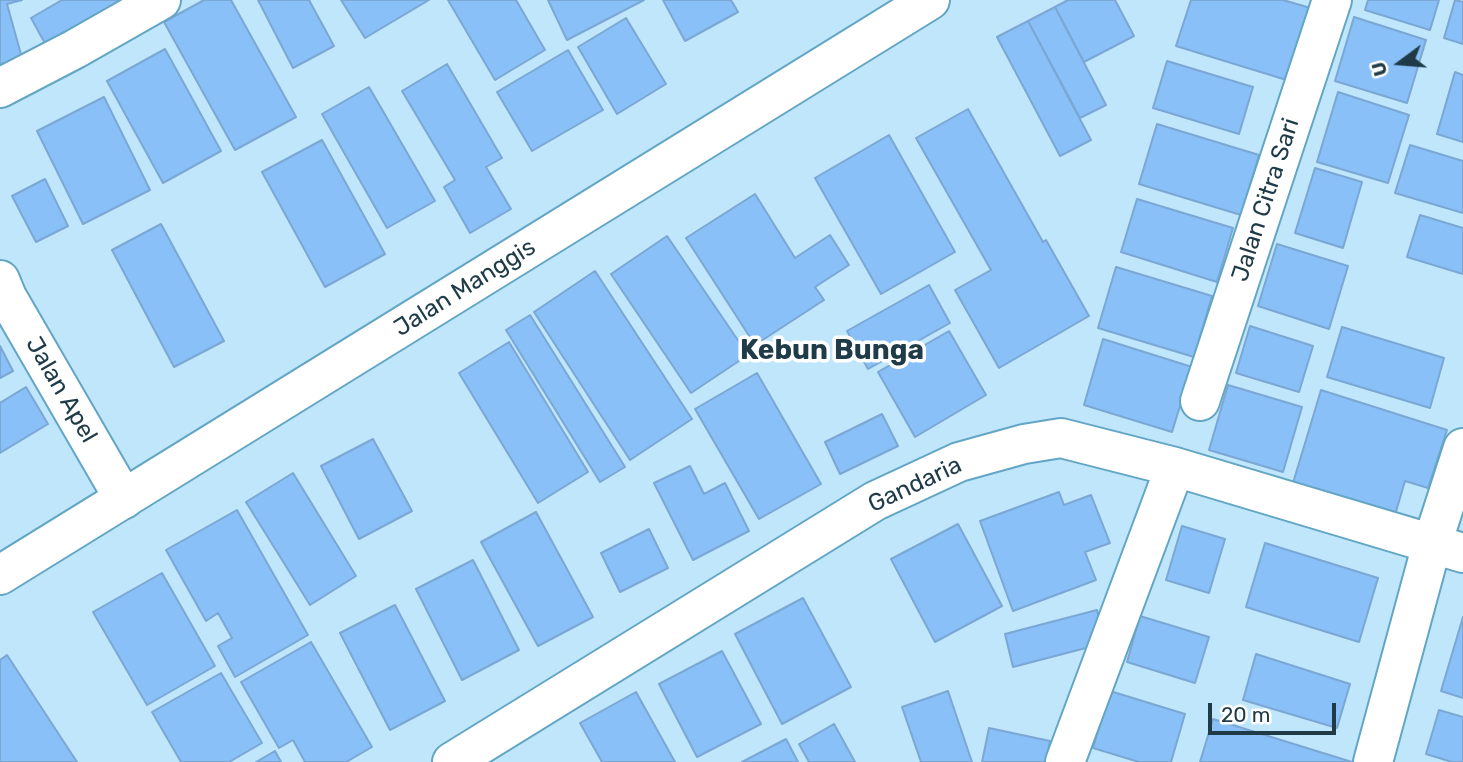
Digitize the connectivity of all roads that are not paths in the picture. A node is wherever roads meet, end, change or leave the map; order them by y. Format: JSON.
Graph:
{"nodes":[{"id":1,"x":161,"y":0,"type":"edge"},
{"id":2,"x":930,"y":0,"type":"edge"},
{"id":3,"x":1332,"y":0,"type":"edge"},
{"id":4,"x":893,"y":10,"type":"edge"},
{"id":5,"x":0,"y":88,"type":"edge"},
{"id":6,"x":0,"y":280,"type":"edge"},
{"id":7,"x":1200,"y":401,"type":"dead end"},
{"id":8,"x":1463,"y":448,"type":"edge"},
{"id":9,"x":1175,"y":467,"type":"junction"},
{"id":10,"x":124,"y":499,"type":"junction"},
{"id":11,"x":1448,"y":548,"type":"edge"},
{"id":12,"x":0,"y":575,"type":"edge"},
{"id":13,"x":452,"y":762,"type":"edge"},
{"id":14,"x":1065,"y":762,"type":"edge"},
{"id":15,"x":1373,"y":762,"type":"edge"}],
"edges":[{"from":1,"to":5,"type":"street"},
{"from":2,"to":4,"type":"street","name":"Jalan Manggis"},
{"from":3,"to":7,"type":"street","name":"Jalan Citra Sari"},
{"from":4,"to":10,"type":"street","name":"Jalan Manggis"},
{"from":6,"to":10,"type":"street","name":"Jalan Apel"},
{"from":8,"to":11,"type":"street"},
{"from":9,"to":11,"type":"street","name":"Gandaria"},
{"from":9,"to":13,"type":"street","name":"Gandaria"},
{"from":9,"to":14,"type":"street"},
{"from":10,"to":12,"type":"street","name":"Jalan Manggis"},
{"from":11,"to":15,"type":"street"}]}
